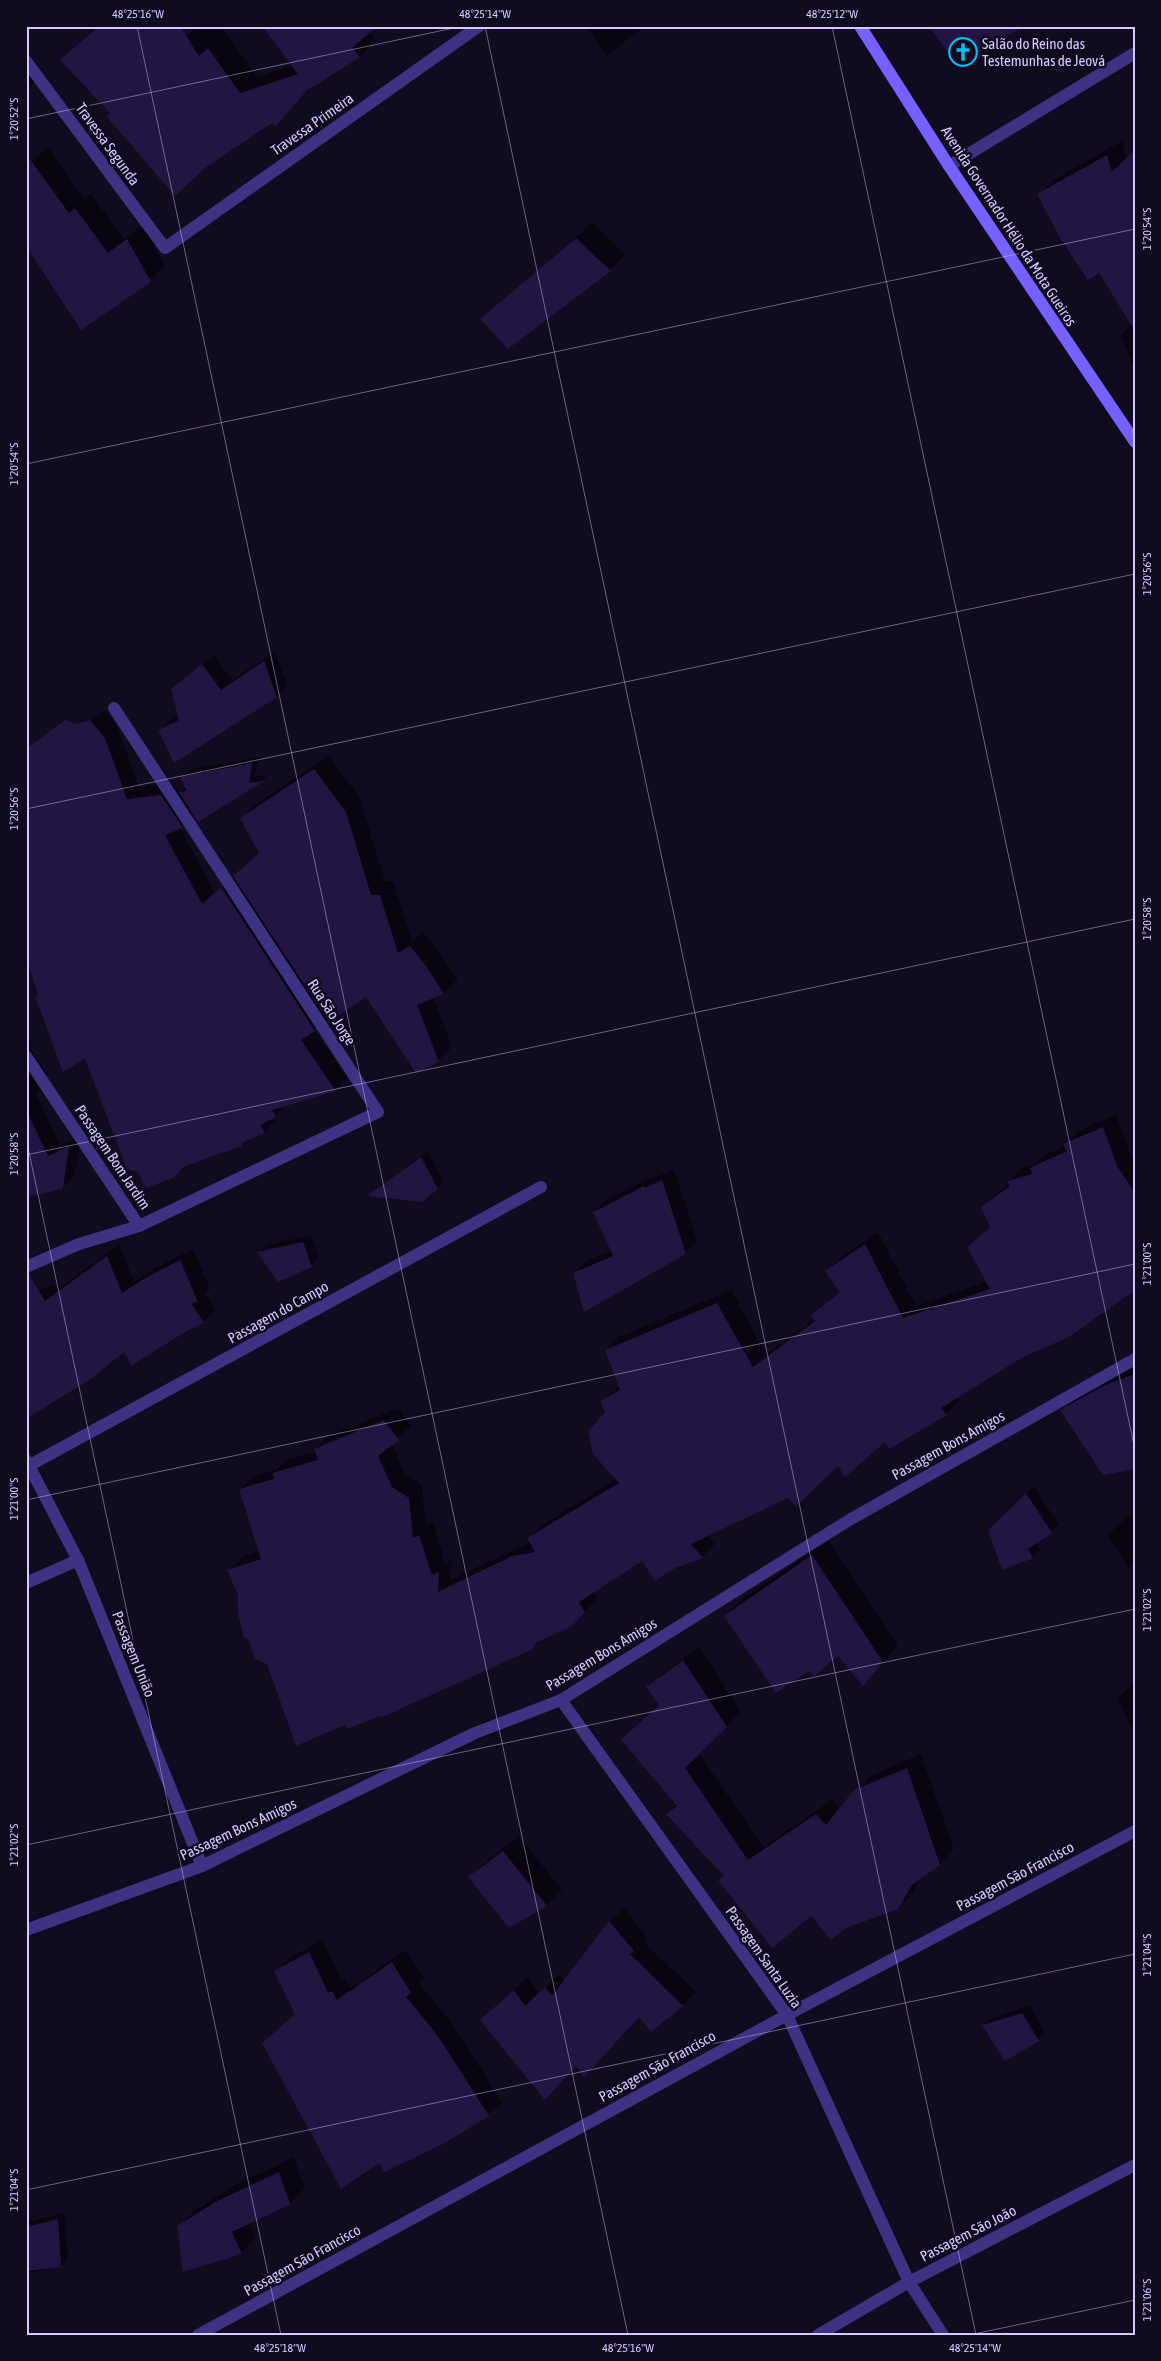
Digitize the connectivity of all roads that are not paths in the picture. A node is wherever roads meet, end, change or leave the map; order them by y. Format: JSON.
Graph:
{"nodes":[{"id":1,"x":478,"y":26,"type":"edge"},
{"id":2,"x":860,"y":26,"type":"edge"},
{"id":3,"x":1135,"y":53,"type":"edge"},
{"id":4,"x":26,"y":61,"type":"edge"},
{"id":5,"x":949,"y":166,"type":"junction"},
{"id":6,"x":164,"y":248,"type":"joint"},
{"id":7,"x":1135,"y":442,"type":"edge"},
{"id":8,"x":114,"y":708,"type":"dead end"},
{"id":9,"x":26,"y":1056,"type":"edge"},
{"id":10,"x":541,"y":1186,"type":"dead end"},
{"id":11,"x":139,"y":1226,"type":"junction"},
{"id":12,"x":26,"y":1267,"type":"edge"},
{"id":13,"x":1135,"y":1359,"type":"edge"},
{"id":14,"x":28,"y":1462,"type":"edge"},
{"id":15,"x":78,"y":1560,"type":"junction"},
{"id":16,"x":26,"y":1583,"type":"edge"},
{"id":17,"x":561,"y":1700,"type":"junction"},
{"id":18,"x":1135,"y":1831,"type":"edge"},
{"id":19,"x":202,"y":1866,"type":"junction"},
{"id":20,"x":26,"y":1930,"type":"edge"},
{"id":21,"x":786,"y":2015,"type":"junction"},
{"id":22,"x":1135,"y":2165,"type":"edge"},
{"id":23,"x":909,"y":2282,"type":"junction"},
{"id":24,"x":198,"y":2335,"type":"edge"},
{"id":25,"x":818,"y":2335,"type":"edge"},
{"id":26,"x":943,"y":2335,"type":"edge"}],
"edges":[{"from":1,"to":6,"type":"street","name":"Travessa Primeira"},
{"from":2,"to":5,"type":"main road","name":"Avenida Governador Hélio da Mota Gueiros"},
{"from":3,"to":5,"type":"street"},
{"from":4,"to":6,"type":"street","name":"Travessa Segunda"},
{"from":5,"to":7,"type":"main road","name":"Avenida Governador Hélio da Mota Gueiros"},
{"from":8,"to":11,"type":"street","name":"Rua São Jorge"},
{"from":9,"to":11,"type":"street","name":"Passagem Bom Jardim"},
{"from":10,"to":14,"type":"street","name":"Passagem do Campo"},
{"from":11,"to":12,"type":"street","name":"Passagem Bom Jardim"},
{"from":13,"to":17,"type":"street","name":"Passagem Bons Amigos"},
{"from":14,"to":15,"type":"street","name":"Passagem União"},
{"from":15,"to":16,"type":"street"},
{"from":15,"to":19,"type":"street","name":"Passagem União"},
{"from":17,"to":19,"type":"street","name":"Passagem Bons Amigos"},
{"from":17,"to":21,"type":"street","name":"Passagem Santa Luzia"},
{"from":18,"to":21,"type":"street","name":"Passagem São Francisco"},
{"from":19,"to":20,"type":"street","name":"Passagem Bons Amigos"},
{"from":21,"to":23,"type":"street","name":"Passagem Santa Luzia"},
{"from":21,"to":24,"type":"street","name":"Passagem São Francisco"},
{"from":22,"to":23,"type":"street","name":"Passagem São João"},
{"from":23,"to":25,"type":"street","name":"Passagem São João"},
{"from":23,"to":26,"type":"street","name":"Passagem Santa Luzia"}]}
